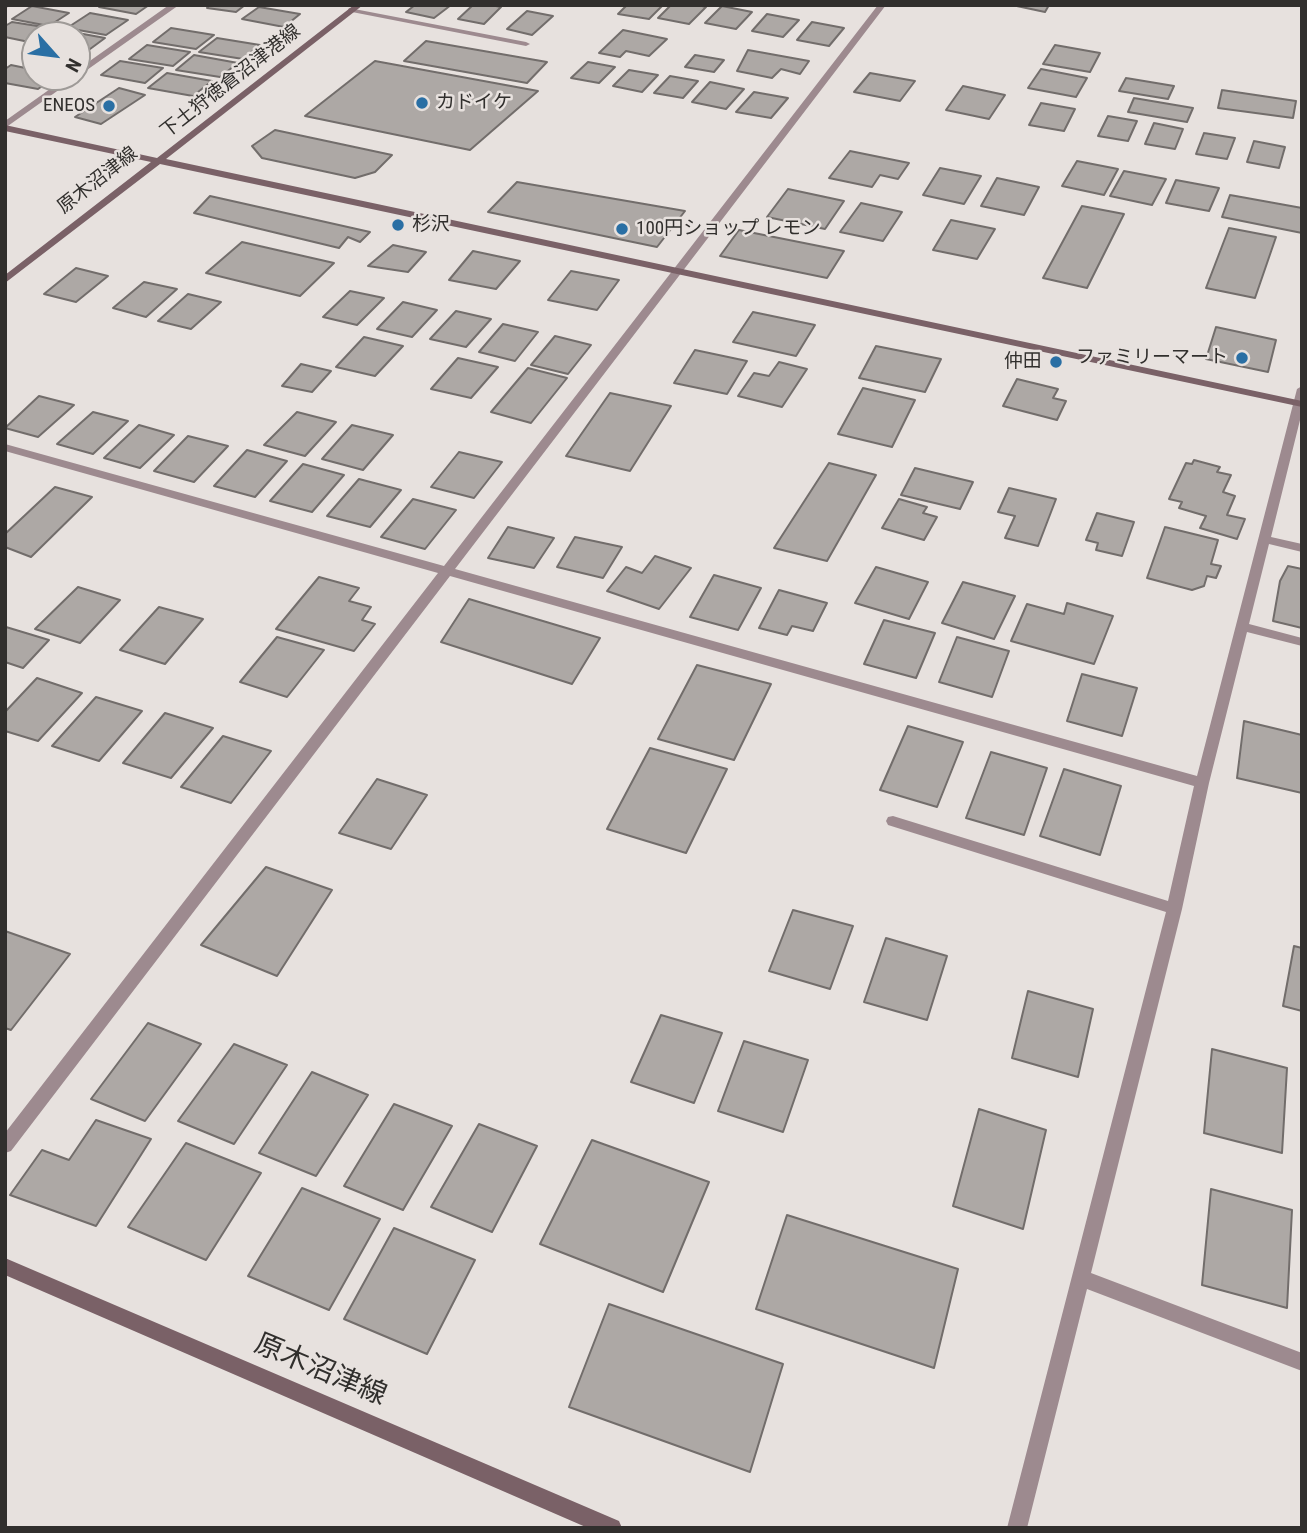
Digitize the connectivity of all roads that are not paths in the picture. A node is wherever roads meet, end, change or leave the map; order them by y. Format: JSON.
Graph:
{"nodes":[{"id":1,"x":175,"y":5,"type":"edge"},
{"id":2,"x":882,"y":5,"type":"edge"},
{"id":3,"x":356,"y":8,"type":"edge"},
{"id":4,"x":526,"y":44,"type":"dead end"},
{"id":5,"x":91,"y":65,"type":"edge"},
{"id":6,"x":54,"y":91,"type":"edge"},
{"id":7,"x":5,"y":127,"type":"edge"},
{"id":8,"x":159,"y":160,"type":"junction"},
{"id":9,"x":677,"y":272,"type":"junction"},
{"id":10,"x":5,"y":280,"type":"edge"},
{"id":11,"x":1301,"y":399,"type":"edge"},
{"id":12,"x":5,"y":447,"type":"edge"},
{"id":13,"x":1264,"y":539,"type":"junction"},
{"id":14,"x":1302,"y":548,"type":"edge"},
{"id":15,"x":446,"y":572,"type":"junction"},
{"id":16,"x":1241,"y":625,"type":"junction"},
{"id":17,"x":1302,"y":642,"type":"edge"},
{"id":18,"x":1202,"y":783,"type":"junction"},
{"id":19,"x":893,"y":821,"type":"dead end"},
{"id":20,"x":1174,"y":909,"type":"junction"},
{"id":21,"x":5,"y":1146,"type":"edge"},
{"id":22,"x":5,"y":1266,"type":"edge"},
{"id":23,"x":1080,"y":1278,"type":"junction"},
{"id":24,"x":1302,"y":1362,"type":"edge"},
{"id":25,"x":612,"y":1528,"type":"edge"},
{"id":26,"x":1017,"y":1528,"type":"edge"}],
"edges":[{"from":1,"to":5,"type":"street"},
{"from":2,"to":9,"type":"street"},
{"from":3,"to":4,"type":"street"},
{"from":3,"to":8,"type":"main road","name":"下土狩徳倉沼津港線"},
{"from":6,"to":7,"type":"street"},
{"from":7,"to":8,"type":"main road","name":"原木沼津線"},
{"from":8,"to":9,"type":"main road"},
{"from":8,"to":10,"type":"main road","name":"原木沼津線"},
{"from":9,"to":11,"type":"main road"},
{"from":9,"to":15,"type":"street"},
{"from":11,"to":13,"type":"street"},
{"from":12,"to":15,"type":"street"},
{"from":13,"to":14,"type":"street"},
{"from":13,"to":16,"type":"street"},
{"from":15,"to":18,"type":"street"},
{"from":15,"to":21,"type":"street"},
{"from":16,"to":17,"type":"street"},
{"from":16,"to":18,"type":"street"},
{"from":18,"to":20,"type":"street"},
{"from":19,"to":20,"type":"street"},
{"from":20,"to":23,"type":"street"},
{"from":22,"to":25,"type":"main road","name":"原木沼津線"},
{"from":23,"to":24,"type":"street"},
{"from":23,"to":26,"type":"street"}]}
